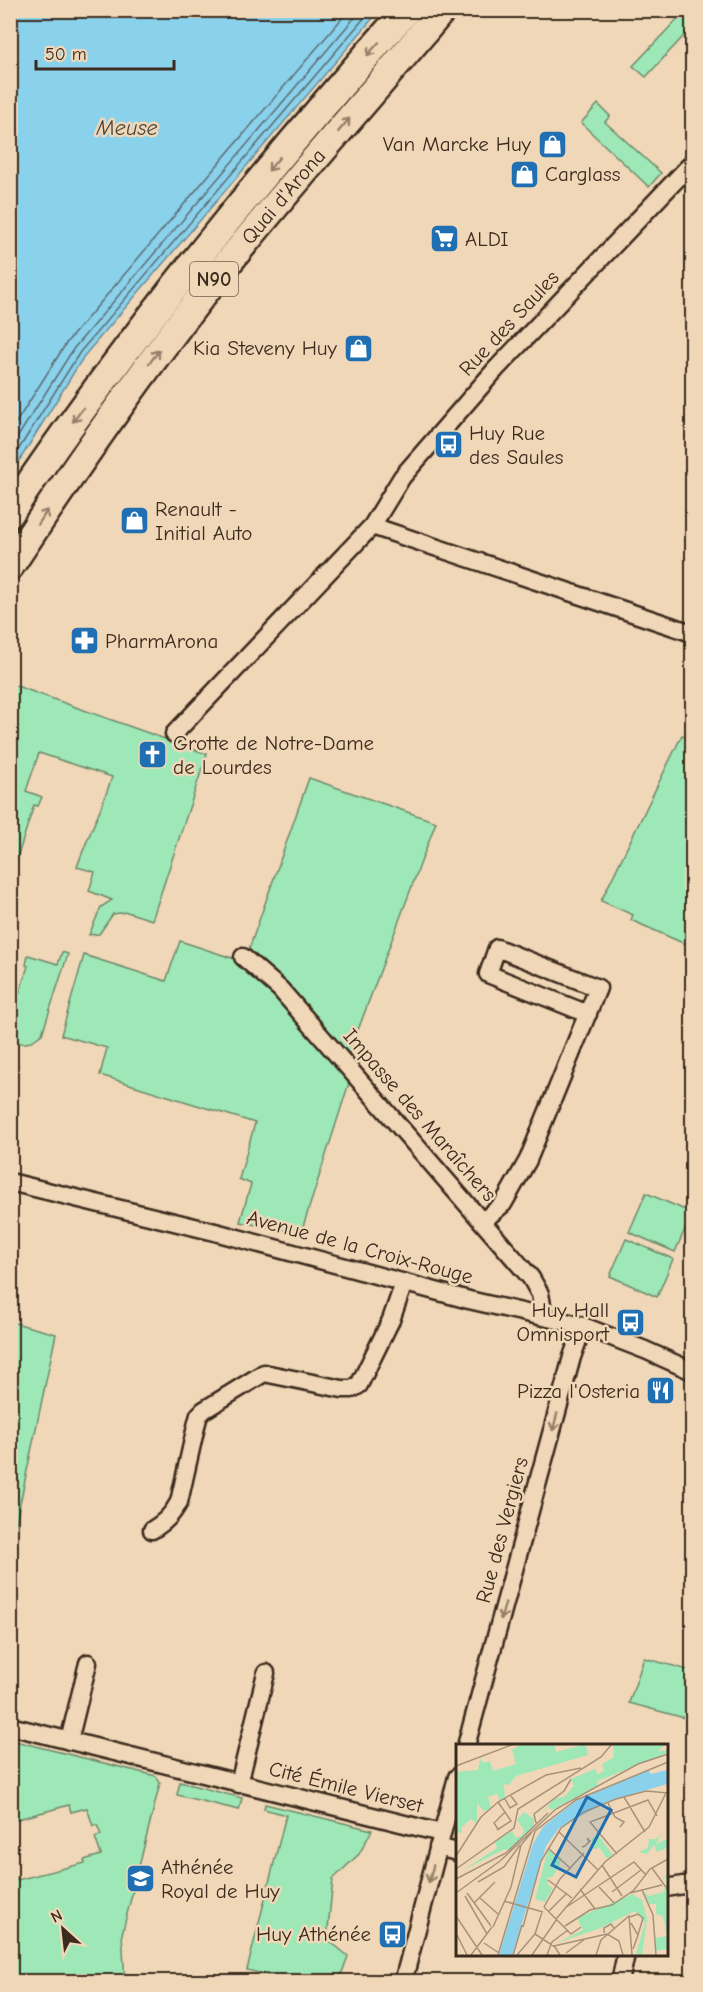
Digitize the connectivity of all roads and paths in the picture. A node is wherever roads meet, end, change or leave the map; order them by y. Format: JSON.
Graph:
{"nodes":[{"id":1,"x":406,"y":10,"type":"edge"},
{"id":2,"x":442,"y":10,"type":"edge"},
{"id":3,"x":693,"y":163,"type":"edge"},
{"id":4,"x":10,"y":513,"type":"edge"},
{"id":5,"x":372,"y":525,"type":"junction"},
{"id":6,"x":10,"y":566,"type":"edge"},
{"id":7,"x":693,"y":633,"type":"edge"},
{"id":8,"x":174,"y":734,"type":"dead end"},
{"id":9,"x":243,"y":957,"type":"dead end"},
{"id":10,"x":588,"y":1014,"type":"junction"},
{"id":11,"x":10,"y":1182,"type":"edge"},
{"id":12,"x":483,"y":1221,"type":"junction"},
{"id":13,"x":404,"y":1283,"type":"junction"},
{"id":14,"x":544,"y":1316,"type":"junction"},
{"id":15,"x":583,"y":1326,"type":"junction"},
{"id":16,"x":693,"y":1371,"type":"edge"},
{"id":17,"x":152,"y":1530,"type":"dead end"},
{"id":18,"x":88,"y":1664,"type":"dead end"},
{"id":19,"x":266,"y":1673,"type":"dead end"},
{"id":20,"x":10,"y":1726,"type":"edge"},
{"id":21,"x":69,"y":1741,"type":"junction"},
{"id":22,"x":466,"y":1744,"type":"edge"},
{"id":23,"x":456,"y":1781,"type":"edge"},
{"id":24,"x":239,"y":1784,"type":"junction"},
{"id":25,"x":440,"y":1840,"type":"junction"},
{"id":26,"x":456,"y":1851,"type":"edge"},
{"id":27,"x":693,"y":1887,"type":"edge"},
{"id":28,"x":667,"y":1888,"type":"edge"},
{"id":29,"x":626,"y":1956,"type":"edge"},
{"id":30,"x":403,"y":1982,"type":"edge"},
{"id":31,"x":620,"y":1982,"type":"edge"}],
"edges":[{"from":1,"to":4,"type":"main road","name":"Quai d'Arona","number":"N90","one_way":true},
{"from":6,"to":2,"type":"main road","name":"Quai d'Arona","number":"N90","one_way":true},
{"from":3,"to":5,"type":"street","name":"Rue des Saules"},
{"from":5,"to":7,"type":"street"},
{"from":5,"to":8,"type":"street","name":"Rue des Saules"},
{"from":9,"to":12,"type":"street","name":"Impasse des Maraîchers"},
{"from":10,"to":10,"type":"street"},
{"from":10,"to":12,"type":"street"},
{"from":11,"to":13,"type":"street","name":"Avenue de la Croix-Rouge"},
{"from":12,"to":14,"type":"street","name":"Impasse des Maraîchers"},
{"from":13,"to":14,"type":"street","name":"Avenue de la Croix-Rouge"},
{"from":13,"to":17,"type":"street"},
{"from":14,"to":15,"type":"street","name":"Avenue de la Croix-Rouge"},
{"from":15,"to":16,"type":"street","name":"Avenue de la Croix-Rouge"},
{"from":15,"to":22,"type":"street","name":"Rue des Vergiers","one_way":true},
{"from":18,"to":21,"type":"street"},
{"from":19,"to":24,"type":"street","name":"Cité Émile Vierset"},
{"from":20,"to":21,"type":"street","name":"Cité Émile Vierset"},
{"from":21,"to":24,"type":"street","name":"Cité Émile Vierset"},
{"from":23,"to":25,"type":"street"},
{"from":24,"to":25,"type":"street","name":"Cité Émile Vierset"},
{"from":25,"to":26,"type":"street","name":"Cité Émile Vierset"},
{"from":25,"to":30,"type":"street","one_way":true},
{"from":27,"to":28,"type":"street"},
{"from":29,"to":31,"type":"street"}]}
